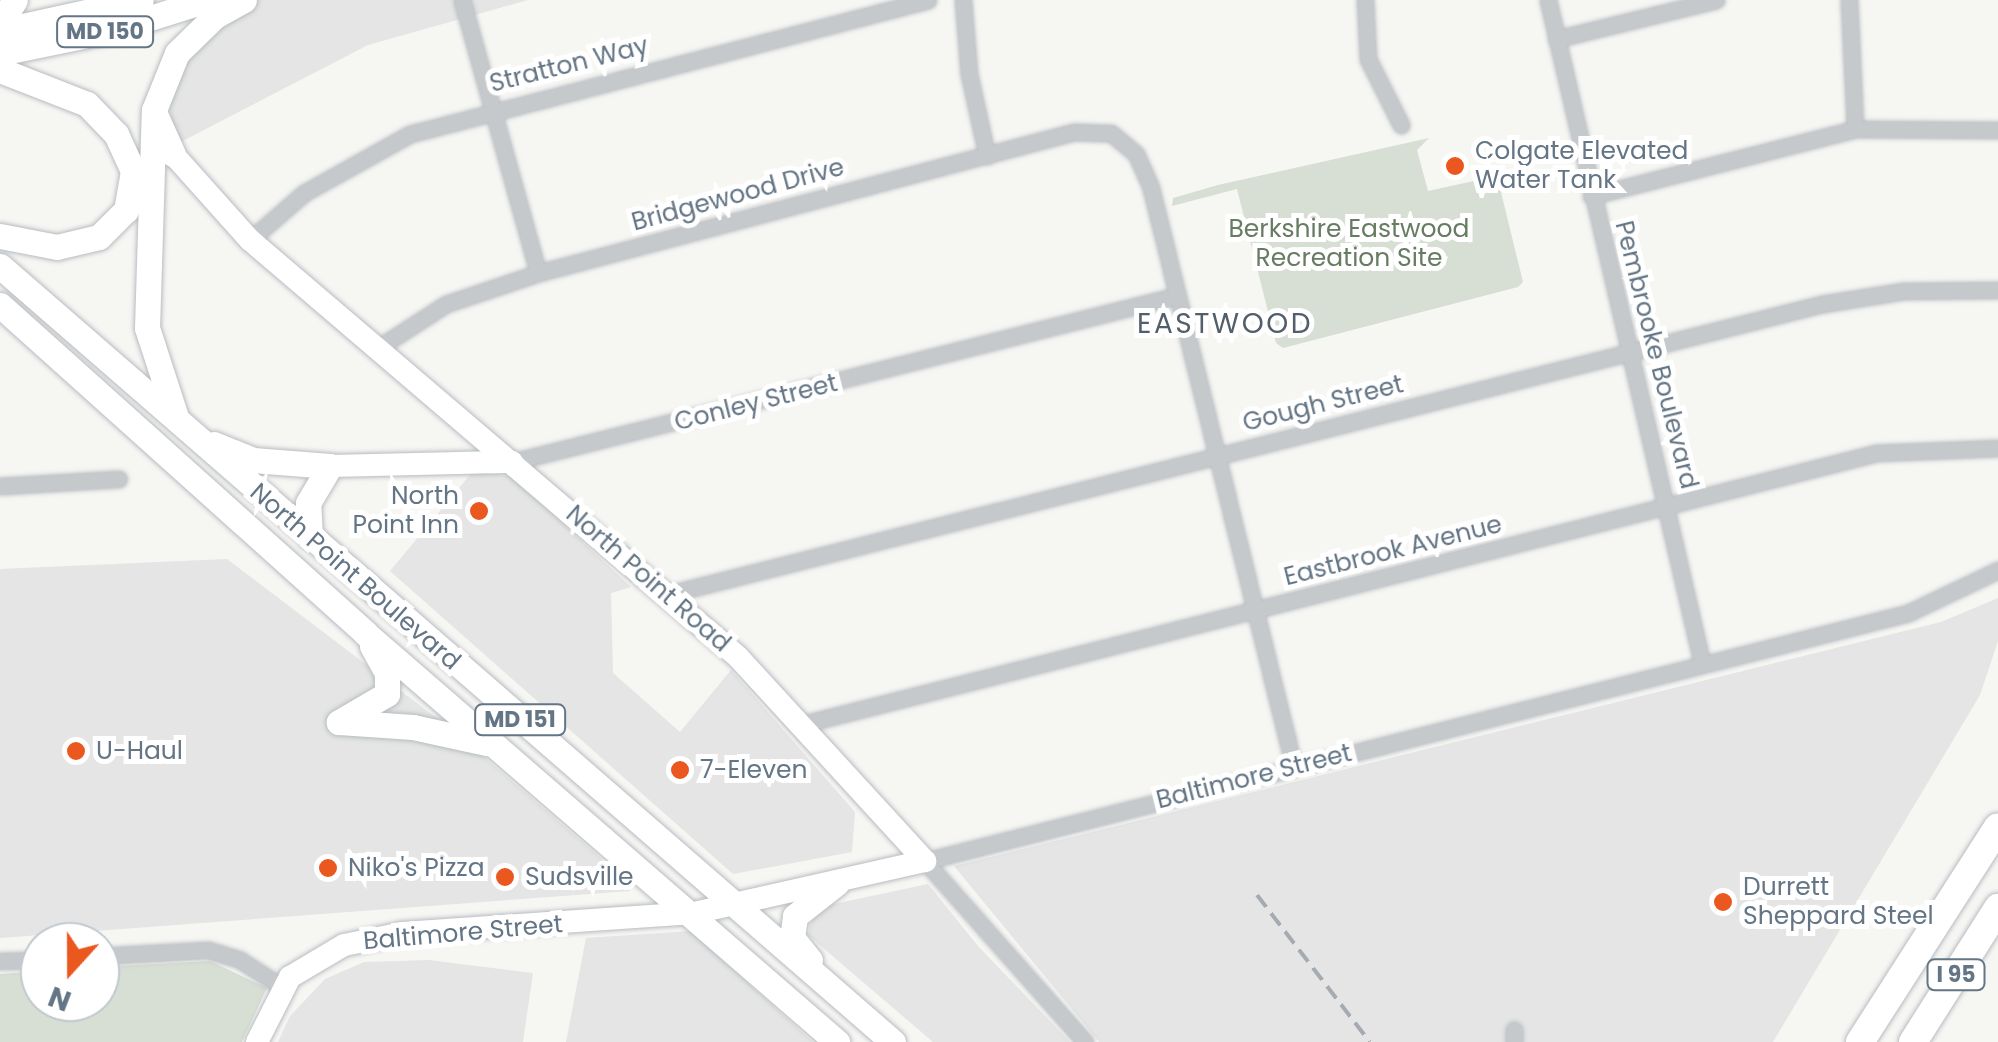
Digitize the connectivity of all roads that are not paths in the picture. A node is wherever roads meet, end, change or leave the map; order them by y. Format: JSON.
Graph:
{"nodes":[{"id":1,"x":141,"y":0,"type":"edge"},
{"id":2,"x":207,"y":0,"type":"edge"},
{"id":3,"x":244,"y":0,"type":"edge"},
{"id":4,"x":462,"y":0,"type":"edge"},
{"id":5,"x":928,"y":0,"type":"edge"},
{"id":6,"x":963,"y":0,"type":"edge"},
{"id":7,"x":1365,"y":0,"type":"edge"},
{"id":8,"x":1548,"y":0,"type":"edge"},
{"id":9,"x":1716,"y":0,"type":"edge"},
{"id":10,"x":1848,"y":0,"type":"edge"},
{"id":11,"x":4,"y":18,"type":"edge"},
{"id":12,"x":1556,"y":39,"type":"junction"},
{"id":13,"x":0,"y":52,"type":"edge"},
{"id":14,"x":0,"y":70,"type":"edge"},
{"id":15,"x":154,"y":110,"type":"junction"},
{"id":16,"x":494,"y":110,"type":"junction"},
{"id":17,"x":1400,"y":125,"type":"dead end"},
{"id":18,"x":1855,"y":130,"type":"junction"},
{"id":19,"x":1998,"y":130,"type":"edge"},
{"id":20,"x":173,"y":154,"type":"joint"},
{"id":21,"x":987,"y":156,"type":"junction"},
{"id":22,"x":1591,"y":196,"type":"junction"},
{"id":23,"x":0,"y":236,"type":"edge"},
{"id":24,"x":250,"y":240,"type":"junction"},
{"id":25,"x":0,"y":266,"type":"edge"},
{"id":26,"x":538,"y":273,"type":"junction"},
{"id":27,"x":1998,"y":290,"type":"edge"},
{"id":28,"x":1176,"y":296,"type":"junction"},
{"id":29,"x":0,"y":306,"type":"edge"},
{"id":30,"x":0,"y":330,"type":"edge"},
{"id":31,"x":378,"y":348,"type":"junction"},
{"id":32,"x":1631,"y":352,"type":"junction"},
{"id":33,"x":187,"y":430,"type":"junction"},
{"id":34,"x":156,"y":445,"type":"junction"},
{"id":35,"x":1998,"y":448,"type":"edge"},
{"id":36,"x":1216,"y":456,"type":"junction"},
{"id":37,"x":512,"y":462,"type":"junction"},
{"id":38,"x":330,"y":466,"type":"junction"},
{"id":39,"x":118,"y":479,"type":"dead end"},
{"id":40,"x":0,"y":486,"type":"edge"},
{"id":41,"x":1668,"y":508,"type":"junction"},
{"id":42,"x":310,"y":537,"type":"junction"},
{"id":43,"x":1998,"y":570,"type":"edge"},
{"id":44,"x":665,"y":595,"type":"junction"},
{"id":45,"x":1256,"y":611,"type":"junction"},
{"id":46,"x":365,"y":633,"type":"junction"},
{"id":47,"x":1702,"y":663,"type":"junction"},
{"id":48,"x":803,"y":724,"type":"junction"},
{"id":49,"x":498,"y":747,"type":"junction"},
{"id":50,"x":1294,"y":767,"type":"junction"},
{"id":51,"x":1998,"y":827,"type":"edge"},
{"id":52,"x":925,"y":861,"type":"junction"},
{"id":53,"x":836,"y":883,"type":"junction"},
{"id":54,"x":729,"y":903,"type":"junction"},
{"id":55,"x":1998,"y":908,"type":"edge"},
{"id":56,"x":694,"y":913,"type":"junction"},
{"id":57,"x":120,"y":955,"type":"edge"},
{"id":58,"x":282,"y":987,"type":"junction"},
{"id":59,"x":846,"y":1001,"type":"junction"},
{"id":60,"x":258,"y":1042,"type":"edge"},
{"id":61,"x":838,"y":1042,"type":"edge"},
{"id":62,"x":894,"y":1042,"type":"edge"},
{"id":63,"x":1085,"y":1042,"type":"edge"},
{"id":64,"x":1860,"y":1042,"type":"edge"},
{"id":65,"x":1914,"y":1042,"type":"edge"}],
"edges":[{"from":1,"to":11,"type":"main road","number":"MD 150"},
{"from":2,"to":13,"type":"main road","number":"MD 150"},
{"from":3,"to":15,"type":"main road"},
{"from":4,"to":16,"type":"street"},
{"from":5,"to":16,"type":"street","name":"Stratton Way"},
{"from":6,"to":21,"type":"street"},
{"from":7,"to":17,"type":"street"},
{"from":8,"to":12,"type":"street","name":"Pembrooke Boulevard"},
{"from":9,"to":12,"type":"street"},
{"from":10,"to":18,"type":"street"},
{"from":12,"to":22,"type":"street","name":"Pembrooke Boulevard"},
{"from":14,"to":23,"type":"main road"},
{"from":15,"to":20,"type":"main road"},
{"from":15,"to":33,"type":"main road"},
{"from":16,"to":24,"type":"street","name":"Stratton Way"},
{"from":16,"to":26,"type":"street"},
{"from":18,"to":19,"type":"street"},
{"from":18,"to":22,"type":"street"},
{"from":20,"to":24,"type":"street","name":"North Point Road"},
{"from":21,"to":26,"type":"street","name":"Bridgewood Drive"},
{"from":21,"to":28,"type":"street","name":"Bridgewood Drive"},
{"from":22,"to":32,"type":"street","name":"Pembrooke Boulevard"},
{"from":24,"to":31,"type":"street","name":"North Point Road"},
{"from":25,"to":33,"type":"main road","name":"North Point Boulevard","number":"MD 151"},
{"from":26,"to":31,"type":"street","name":"Bridgewood Drive"},
{"from":27,"to":32,"type":"street","name":"Gough Street"},
{"from":28,"to":36,"type":"street"},
{"from":28,"to":37,"type":"street","name":"Conley Street"},
{"from":29,"to":34,"type":"main road","name":"North Point Boulevard","number":"MD 151"},
{"from":30,"to":34,"type":"main road"},
{"from":31,"to":37,"type":"street","name":"North Point Road"},
{"from":32,"to":36,"type":"street","name":"Gough Street"},
{"from":32,"to":41,"type":"street","name":"Pembrooke Boulevard"},
{"from":33,"to":38,"type":"main road"},
{"from":33,"to":42,"type":"main road","name":"North Point Boulevard","number":"MD 151"},
{"from":34,"to":46,"type":"main road","name":"North Point Boulevard","number":"MD 151"},
{"from":35,"to":41,"type":"street","name":"Eastbrook Avenue"},
{"from":36,"to":44,"type":"street","name":"Gough Street"},
{"from":36,"to":45,"type":"street"},
{"from":37,"to":38,"type":"street","name":"Conley Street"},
{"from":37,"to":44,"type":"street","name":"North Point Road"},
{"from":38,"to":42,"type":"main road"},
{"from":39,"to":40,"type":"street"},
{"from":41,"to":45,"type":"street","name":"Eastbrook Avenue"},
{"from":41,"to":47,"type":"street","name":"Pembrooke Boulevard"},
{"from":42,"to":54,"type":"main road","name":"North Point Boulevard","number":"MD 151"},
{"from":43,"to":47,"type":"street","name":"Baltimore Street"},
{"from":44,"to":48,"type":"street","name":"North Point Road"},
{"from":45,"to":48,"type":"street","name":"Eastbrook Avenue"},
{"from":45,"to":50,"type":"street"},
{"from":46,"to":49,"type":"main road","name":"North Point Boulevard","number":"MD 151"},
{"from":46,"to":49,"type":"main road"},
{"from":47,"to":50,"type":"street","name":"Baltimore Street"},
{"from":48,"to":52,"type":"street","name":"North Point Road"},
{"from":49,"to":56,"type":"main road","name":"North Point Boulevard","number":"MD 151"},
{"from":50,"to":52,"type":"street","name":"Baltimore Street"},
{"from":51,"to":64,"type":"highway","number":"I 95"},
{"from":52,"to":53,"type":"street","name":"Baltimore Street"},
{"from":52,"to":63,"type":"street","name":"North Point Road"},
{"from":53,"to":54,"type":"street","name":"Baltimore Street"},
{"from":53,"to":59,"type":"main road"},
{"from":54,"to":56,"type":"street","name":"Baltimore Street"},
{"from":54,"to":59,"type":"main road","name":"North Point Boulevard","number":"MD 151"},
{"from":55,"to":65,"type":"highway","number":"I 95"},
{"from":56,"to":58,"type":"street","name":"Baltimore Street"},
{"from":56,"to":61,"type":"main road","name":"North Point Boulevard","number":"MD 151"},
{"from":57,"to":58,"type":"street"},
{"from":58,"to":60,"type":"street"},
{"from":59,"to":62,"type":"main road","name":"North Point Boulevard","number":"MD 151"}]}
